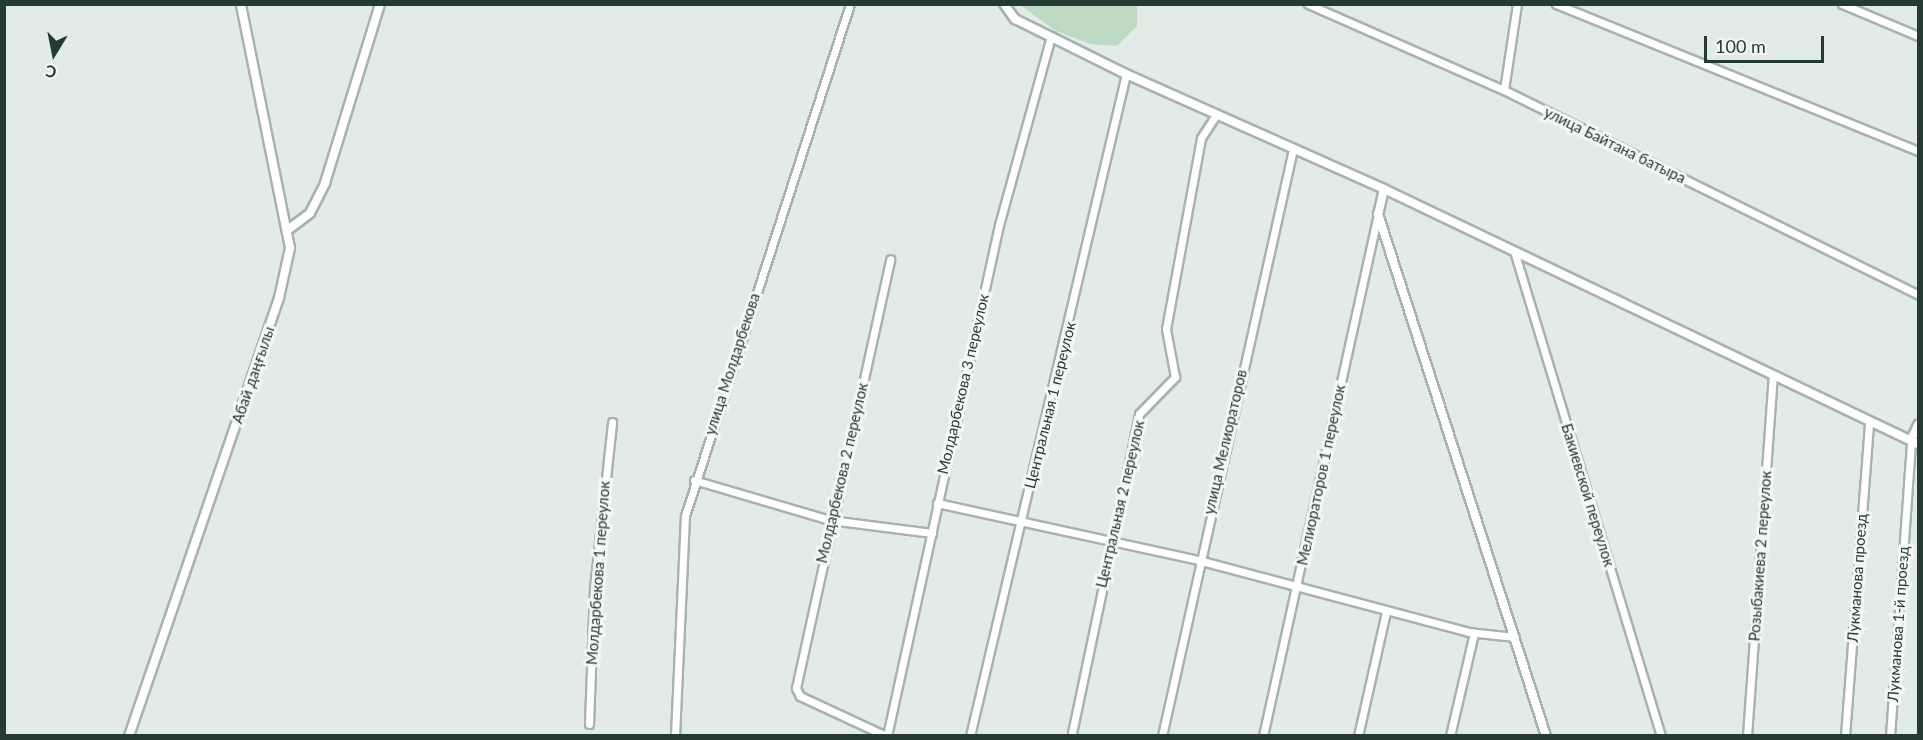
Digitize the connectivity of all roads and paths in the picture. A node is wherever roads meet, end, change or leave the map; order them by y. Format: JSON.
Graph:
{"nodes":[{"id":1,"x":241,"y":4,"type":"edge"},
{"id":2,"x":380,"y":4,"type":"edge"},
{"id":3,"x":850,"y":4,"type":"edge"},
{"id":4,"x":1004,"y":4,"type":"edge"},
{"id":5,"x":1308,"y":4,"type":"edge"},
{"id":6,"x":1517,"y":4,"type":"edge"},
{"id":7,"x":1556,"y":4,"type":"edge"},
{"id":8,"x":1842,"y":4,"type":"edge"},
{"id":9,"x":1051,"y":36,"type":"junction"},
{"id":10,"x":1918,"y":36,"type":"edge"},
{"id":11,"x":1126,"y":74,"type":"junction"},
{"id":12,"x":1504,"y":90,"type":"junction"},
{"id":13,"x":1216,"y":115,"type":"junction"},
{"id":14,"x":1293,"y":149,"type":"junction"},
{"id":15,"x":1918,"y":151,"type":"edge"},
{"id":16,"x":1384,"y":189,"type":"junction"},
{"id":17,"x":1378,"y":214,"type":"junction"},
{"id":18,"x":289,"y":229,"type":"junction"},
{"id":19,"x":1515,"y":254,"type":"junction"},
{"id":20,"x":890,"y":260,"type":"dead end"},
{"id":21,"x":1918,"y":295,"type":"edge"},
{"id":22,"x":1773,"y":376,"type":"junction"},
{"id":23,"x":1869,"y":421,"type":"junction"},
{"id":24,"x":612,"y":422,"type":"dead end"},
{"id":25,"x":1918,"y":425,"type":"edge"},
{"id":26,"x":1915,"y":442,"type":"edge"},
{"id":27,"x":694,"y":480,"type":"junction"},
{"id":28,"x":937,"y":502,"type":"junction"},
{"id":29,"x":830,"y":520,"type":"junction"},
{"id":30,"x":1021,"y":521,"type":"junction"},
{"id":31,"x":932,"y":533,"type":"junction"},
{"id":32,"x":1111,"y":540,"type":"junction"},
{"id":33,"x":1198,"y":561,"type":"junction"},
{"id":34,"x":1297,"y":587,"type":"junction"},
{"id":35,"x":1386,"y":612,"type":"junction"},
{"id":36,"x":1474,"y":633,"type":"junction"},
{"id":37,"x":1515,"y":637,"type":"junction"},
{"id":38,"x":589,"y":724,"type":"dead end"},
{"id":39,"x":1072,"y":733,"type":"dead end"},
{"id":40,"x":1544,"y":734,"type":"edge"},
{"id":41,"x":129,"y":735,"type":"edge"},
{"id":42,"x":675,"y":735,"type":"edge"},
{"id":43,"x":886,"y":735,"type":"edge"},
{"id":44,"x":970,"y":735,"type":"edge"},
{"id":45,"x":1162,"y":735,"type":"edge"},
{"id":46,"x":1263,"y":735,"type":"edge"},
{"id":47,"x":1358,"y":735,"type":"edge"},
{"id":48,"x":1450,"y":735,"type":"edge"},
{"id":49,"x":1661,"y":735,"type":"edge"},
{"id":50,"x":1747,"y":735,"type":"edge"},
{"id":51,"x":1845,"y":735,"type":"edge"},
{"id":52,"x":1890,"y":735,"type":"edge"}],
"edges":[{"from":1,"to":18,"type":"street","name":"Абай даңғылы"},
{"from":2,"to":18,"type":"street"},
{"from":3,"to":27,"type":"street","name":"улица Молдарбекова"},
{"from":4,"to":9,"type":"street"},
{"from":5,"to":12,"type":"street","name":"улица Байтана батыра"},
{"from":6,"to":12,"type":"street"},
{"from":7,"to":15,"type":"street"},
{"from":8,"to":10,"type":"street"},
{"from":9,"to":11,"type":"street"},
{"from":9,"to":28,"type":"street","name":"Молдарбекова 3 переулок"},
{"from":11,"to":13,"type":"street"},
{"from":11,"to":30,"type":"street","name":"Центральная 1 переулок"},
{"from":12,"to":21,"type":"street","name":"улица Байтана батыра"},
{"from":13,"to":14,"type":"street"},
{"from":13,"to":32,"type":"street","name":"Центральная 2 переулок"},
{"from":14,"to":16,"type":"street"},
{"from":14,"to":33,"type":"street","name":"улица Мелиораторов"},
{"from":16,"to":17,"type":"street"},
{"from":16,"to":19,"type":"street"},
{"from":17,"to":34,"type":"street","name":"Мелиораторов 1 переулок"},
{"from":17,"to":37,"type":"street"},
{"from":18,"to":41,"type":"street","name":"Абай даңғылы"},
{"from":19,"to":22,"type":"street"},
{"from":19,"to":49,"type":"street","name":"Бакиевской переулок"},
{"from":20,"to":29,"type":"street","name":"Молдарбекова 2 переулок"},
{"from":22,"to":23,"type":"street"},
{"from":22,"to":50,"type":"street","name":"Розыбакиева 2 переулок"},
{"from":23,"to":26,"type":"street"},
{"from":23,"to":51,"type":"street","name":"Лукманова проезд"},
{"from":24,"to":38,"type":"street","name":"Молдарбекова 1 переулок"},
{"from":25,"to":26,"type":"street"},
{"from":26,"to":52,"type":"street","name":"Лукманова 1-й проезд"},
{"from":27,"to":29,"type":"street"},
{"from":27,"to":42,"type":"street","name":"улица Молдарбекова"},
{"from":28,"to":30,"type":"street"},
{"from":28,"to":31,"type":"street","name":"Молдарбекова 3 переулок"},
{"from":29,"to":31,"type":"street"},
{"from":29,"to":43,"type":"street","name":"Молдарбекова 2 переулок"},
{"from":30,"to":32,"type":"street"},
{"from":30,"to":44,"type":"street","name":"Центральная 1 переулок"},
{"from":31,"to":43,"type":"street","name":"Молдарбекова 3 переулок"},
{"from":32,"to":33,"type":"street"},
{"from":32,"to":39,"type":"street","name":"Центральная 2 переулок"},
{"from":33,"to":34,"type":"street"},
{"from":33,"to":45,"type":"street","name":"улица Мелиораторов"},
{"from":34,"to":35,"type":"street"},
{"from":34,"to":46,"type":"street","name":"Мелиораторов 1 переулок"},
{"from":35,"to":36,"type":"street"},
{"from":35,"to":47,"type":"street"},
{"from":36,"to":37,"type":"street"},
{"from":36,"to":48,"type":"street"},
{"from":37,"to":40,"type":"street"}]}
